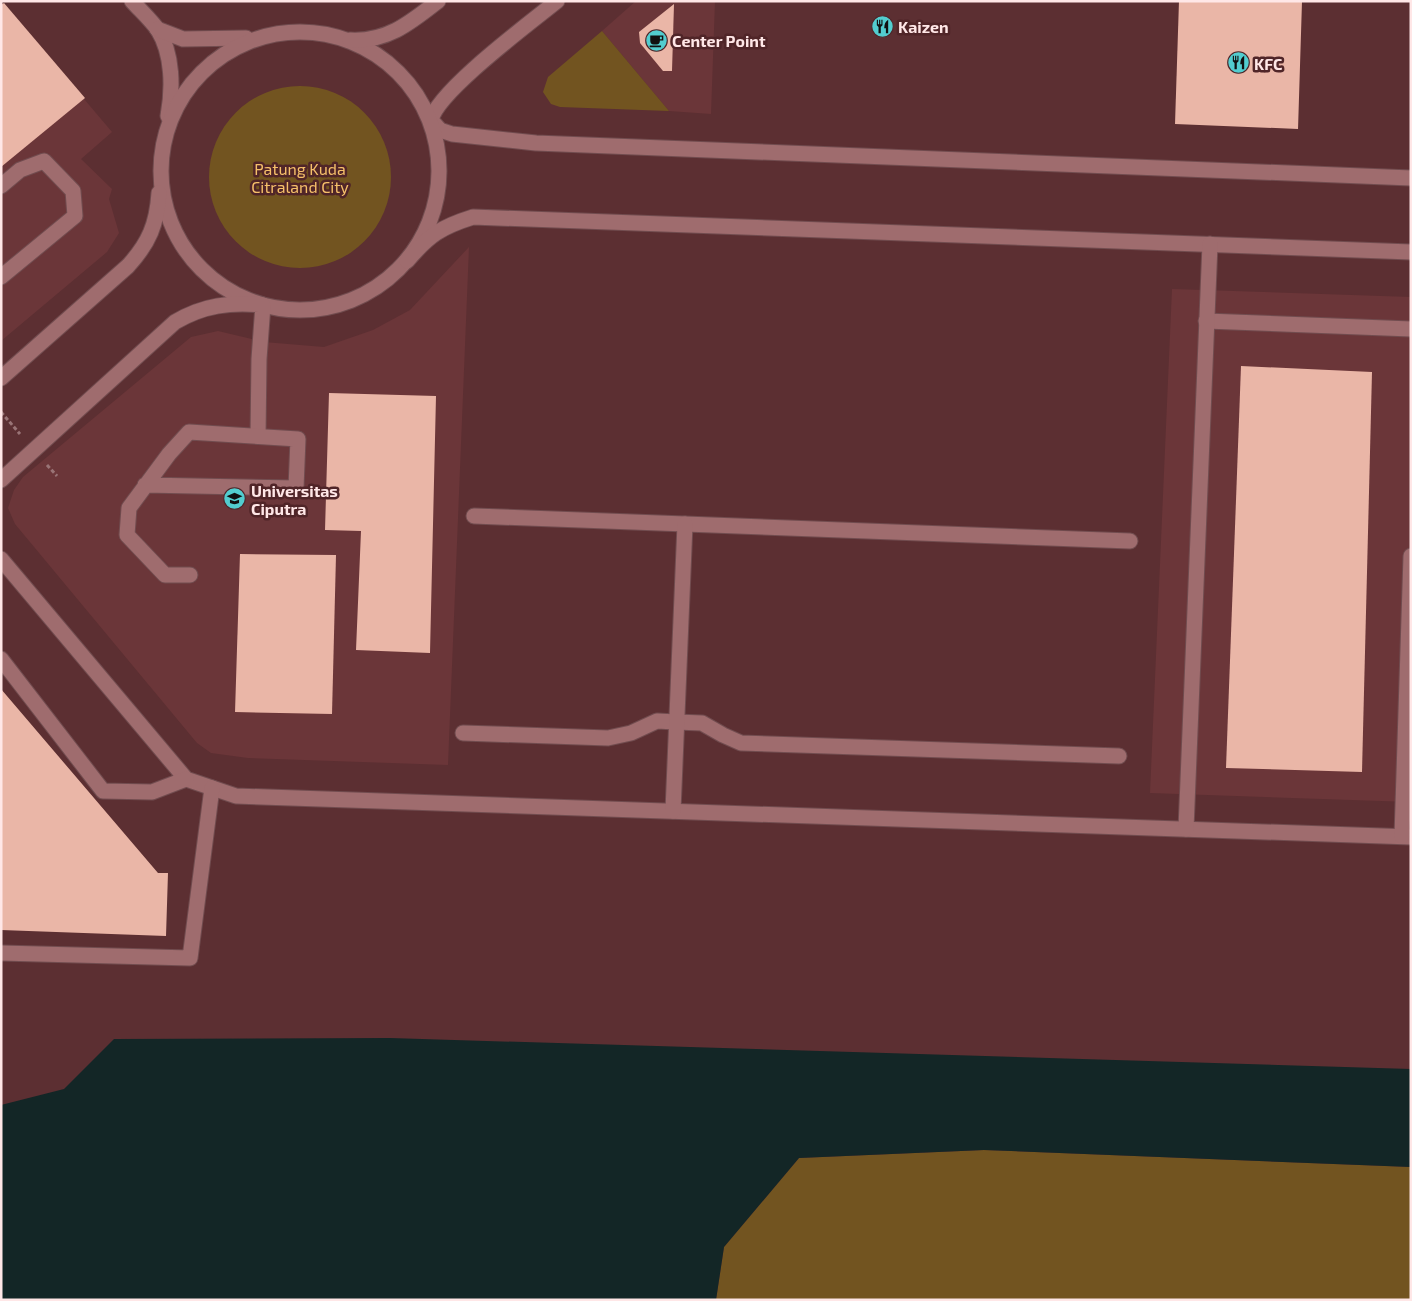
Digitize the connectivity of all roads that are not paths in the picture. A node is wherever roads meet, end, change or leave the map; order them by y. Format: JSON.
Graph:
{"nodes":[{"id":1,"x":132,"y":1,"type":"edge"},
{"id":2,"x":438,"y":1,"type":"edge"},
{"id":3,"x":557,"y":1,"type":"edge"},
{"id":4,"x":157,"y":29,"type":"junction"},
{"id":5,"x":270,"y":34,"type":"junction"},
{"id":6,"x":348,"y":40,"type":"junction"},
{"id":7,"x":431,"y":120,"type":"junction"},
{"id":8,"x":163,"y":140,"type":"junction"},
{"id":9,"x":1411,"y":178,"type":"edge"},
{"id":10,"x":160,"y":179,"type":"junction"},
{"id":11,"x":1,"y":186,"type":"edge"},
{"id":12,"x":1210,"y":244,"type":"junction"},
{"id":13,"x":1411,"y":252,"type":"edge"},
{"id":14,"x":407,"y":260,"type":"junction"},
{"id":15,"x":1,"y":277,"type":"edge"},
{"id":16,"x":263,"y":305,"type":"junction"},
{"id":17,"x":1206,"y":321,"type":"junction"},
{"id":18,"x":1411,"y":329,"type":"edge"},
{"id":19,"x":1,"y":378,"type":"edge"},
{"id":20,"x":258,"y":436,"type":"junction"},
{"id":21,"x":1,"y":480,"type":"edge"},
{"id":22,"x":145,"y":485,"type":"junction"},
{"id":23,"x":474,"y":516,"type":"dead end"},
{"id":24,"x":685,"y":524,"type":"junction"},
{"id":25,"x":1130,"y":541,"type":"dead end"},
{"id":26,"x":1411,"y":556,"type":"edge"},
{"id":27,"x":1,"y":559,"type":"edge"},
{"id":28,"x":190,"y":575,"type":"dead end"},
{"id":29,"x":1,"y":660,"type":"edge"},
{"id":30,"x":676,"y":722,"type":"junction"},
{"id":31,"x":463,"y":733,"type":"dead end"},
{"id":32,"x":1119,"y":756,"type":"dead end"},
{"id":33,"x":186,"y":779,"type":"junction"},
{"id":34,"x":212,"y":788,"type":"junction"},
{"id":35,"x":673,"y":811,"type":"junction"},
{"id":36,"x":1186,"y":829,"type":"junction"},
{"id":37,"x":1406,"y":836,"type":"edge"},
{"id":38,"x":1,"y":953,"type":"edge"}],
"edges":[{"from":1,"to":4,"type":"street"},
{"from":2,"to":6,"type":"street"},
{"from":3,"to":7,"type":"street"},
{"from":4,"to":5,"type":"street"},
{"from":4,"to":8,"type":"street"},
{"from":5,"to":6,"type":"street"},
{"from":5,"to":8,"type":"street"},
{"from":6,"to":7,"type":"street"},
{"from":7,"to":9,"type":"street"},
{"from":7,"to":14,"type":"street"},
{"from":8,"to":10,"type":"street"},
{"from":10,"to":16,"type":"street"},
{"from":10,"to":19,"type":"street"},
{"from":11,"to":15,"type":"street"},
{"from":12,"to":13,"type":"street"},
{"from":12,"to":14,"type":"street"},
{"from":12,"to":17,"type":"street"},
{"from":14,"to":16,"type":"street"},
{"from":16,"to":20,"type":"street"},
{"from":16,"to":21,"type":"street"},
{"from":17,"to":18,"type":"street"},
{"from":17,"to":36,"type":"street"},
{"from":20,"to":22,"type":"street"},
{"from":20,"to":22,"type":"street"},
{"from":22,"to":28,"type":"street"},
{"from":23,"to":24,"type":"street"},
{"from":24,"to":25,"type":"street"},
{"from":24,"to":30,"type":"street"},
{"from":26,"to":37,"type":"street"},
{"from":27,"to":33,"type":"street"},
{"from":29,"to":33,"type":"street"},
{"from":30,"to":31,"type":"street"},
{"from":30,"to":32,"type":"street"},
{"from":30,"to":35,"type":"street"},
{"from":33,"to":34,"type":"street"},
{"from":34,"to":35,"type":"street"},
{"from":34,"to":38,"type":"street"},
{"from":35,"to":36,"type":"street"},
{"from":36,"to":37,"type":"street"}]}
